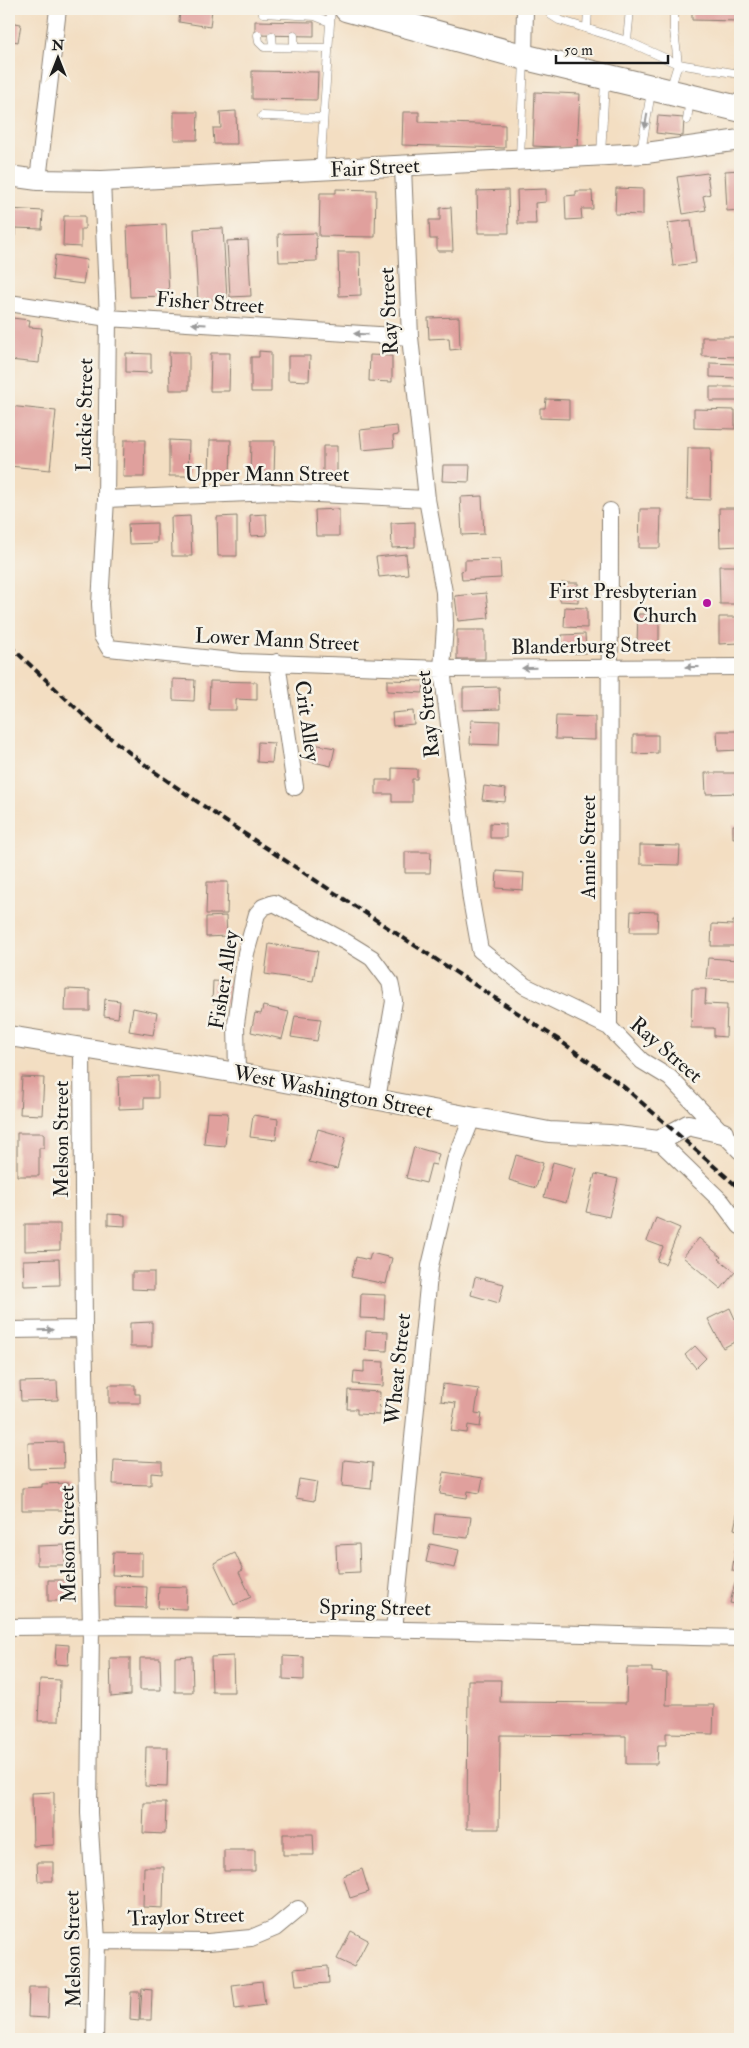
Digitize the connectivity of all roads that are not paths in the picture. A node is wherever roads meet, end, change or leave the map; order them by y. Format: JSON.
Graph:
{"nodes":[{"id":1,"x":58,"y":9,"type":"edge"},
{"id":2,"x":331,"y":9,"type":"edge"},
{"id":3,"x":526,"y":9,"type":"edge"},
{"id":4,"x":548,"y":9,"type":"edge"},
{"id":5,"x":588,"y":9,"type":"edge"},
{"id":6,"x":630,"y":9,"type":"edge"},
{"id":7,"x":674,"y":9,"type":"edge"},
{"id":8,"x":264,"y":11,"type":"edge"},
{"id":9,"x":339,"y":15,"type":"edge"},
{"id":10,"x":258,"y":21,"type":"dead end"},
{"id":11,"x":587,"y":28,"type":"junction"},
{"id":12,"x":258,"y":35,"type":"dead end"},
{"id":13,"x":272,"y":36,"type":"dead end"},
{"id":14,"x":294,"y":36,"type":"dead end"},
{"id":15,"x":628,"y":41,"type":"junction"},
{"id":16,"x":273,"y":47,"type":"junction"},
{"id":17,"x":294,"y":47,"type":"junction"},
{"id":18,"x":328,"y":48,"type":"junction"},
{"id":19,"x":524,"y":57,"type":"junction"},
{"id":20,"x":678,"y":64,"type":"junction"},
{"id":21,"x":740,"y":74,"type":"edge"},
{"id":22,"x":605,"y":77,"type":"junction"},
{"id":23,"x":675,"y":99,"type":"junction"},
{"id":24,"x":740,"y":108,"type":"edge"},
{"id":25,"x":262,"y":116,"type":"dead end"},
{"id":26,"x":323,"y":118,"type":"junction"},
{"id":27,"x":740,"y":140,"type":"edge"},
{"id":28,"x":640,"y":154,"type":"junction"},
{"id":29,"x":601,"y":156,"type":"junction"},
{"id":30,"x":520,"y":161,"type":"junction"},
{"id":31,"x":403,"y":166,"type":"junction"},
{"id":32,"x":320,"y":171,"type":"junction"},
{"id":33,"x":9,"y":176,"type":"edge"},
{"id":34,"x":38,"y":180,"type":"junction"},
{"id":35,"x":102,"y":181,"type":"junction"},
{"id":36,"x":9,"y":302,"type":"edge"},
{"id":37,"x":108,"y":318,"type":"junction"},
{"id":38,"x":410,"y":337,"type":"junction"},
{"id":39,"x":106,"y":499,"type":"junction"},
{"id":40,"x":427,"y":499,"type":"junction"},
{"id":41,"x":610,"y":511,"type":"dead end"},
{"id":42,"x":109,"y":648,"type":"joint"},
{"id":43,"x":277,"y":662,"type":"junction"},
{"id":44,"x":610,"y":667,"type":"junction"},
{"id":45,"x":740,"y":667,"type":"edge"},
{"id":46,"x":442,"y":669,"type":"junction"},
{"id":47,"x":295,"y":787,"type":"dead end"},
{"id":48,"x":609,"y":1027,"type":"junction"},
{"id":49,"x":9,"y":1036,"type":"edge"},
{"id":50,"x":82,"y":1048,"type":"junction"},
{"id":51,"x":237,"y":1074,"type":"junction"},
{"id":52,"x":377,"y":1099,"type":"junction"},
{"id":53,"x":472,"y":1118,"type":"junction"},
{"id":54,"x":732,"y":1136,"type":"edge"},
{"id":55,"x":658,"y":1141,"type":"junction"},
{"id":56,"x":740,"y":1151,"type":"edge"},
{"id":57,"x":740,"y":1226,"type":"edge"},
{"id":58,"x":84,"y":1329,"type":"junction"},
{"id":59,"x":9,"y":1330,"type":"edge"},
{"id":60,"x":91,"y":1626,"type":"junction"},
{"id":61,"x":9,"y":1628,"type":"edge"},
{"id":62,"x":394,"y":1630,"type":"junction"},
{"id":63,"x":740,"y":1638,"type":"edge"},
{"id":64,"x":298,"y":1909,"type":"dead end"},
{"id":65,"x":97,"y":1941,"type":"junction"},
{"id":66,"x":95,"y":2039,"type":"edge"}],
"edges":[{"from":1,"to":34,"type":"street"},
{"from":2,"to":9,"type":"lane"},
{"from":3,"to":19,"type":"street"},
{"from":4,"to":11,"type":"lane"},
{"from":5,"to":11,"type":"lane"},
{"from":6,"to":15,"type":"lane"},
{"from":7,"to":20,"type":"lane"},
{"from":8,"to":9,"type":"lane"},
{"from":8,"to":10,"type":"lane"},
{"from":9,"to":18,"type":"lane"},
{"from":9,"to":19,"type":"main road"},
{"from":11,"to":15,"type":"lane"},
{"from":12,"to":16,"type":"lane"},
{"from":13,"to":16,"type":"lane"},
{"from":14,"to":17,"type":"lane"},
{"from":15,"to":20,"type":"lane"},
{"from":16,"to":17,"type":"lane"},
{"from":17,"to":18,"type":"lane"},
{"from":18,"to":26,"type":"lane"},
{"from":19,"to":22,"type":"main road"},
{"from":19,"to":30,"type":"lane"},
{"from":20,"to":21,"type":"lane"},
{"from":20,"to":23,"type":"lane"},
{"from":22,"to":23,"type":"main road"},
{"from":22,"to":29,"type":"lane"},
{"from":23,"to":24,"type":"main road"},
{"from":23,"to":28,"type":"lane","one_way":true},
{"from":25,"to":26,"type":"lane"},
{"from":26,"to":32,"type":"lane"},
{"from":27,"to":28,"type":"street","name":"Fair Street"},
{"from":28,"to":29,"type":"street","name":"Fair Street"},
{"from":29,"to":30,"type":"street","name":"Fair Street"},
{"from":30,"to":31,"type":"street","name":"Fair Street"},
{"from":31,"to":32,"type":"street","name":"Fair Street"},
{"from":31,"to":38,"type":"street","name":"Ray Street"},
{"from":32,"to":35,"type":"street","name":"Fair Street"},
{"from":33,"to":34,"type":"street","name":"Fair Street"},
{"from":34,"to":35,"type":"street","name":"Fair Street"},
{"from":35,"to":37,"type":"street","name":"Luckie Street"},
{"from":36,"to":37,"type":"street","name":"Fisher Street"},
{"from":38,"to":37,"type":"street","name":"Fisher Street","one_way":true},
{"from":37,"to":39,"type":"street","name":"Luckie Street"},
{"from":38,"to":40,"type":"street","name":"Ray Street"},
{"from":39,"to":40,"type":"street","name":"Upper Mann Street"},
{"from":39,"to":42,"type":"street","name":"Luckie Street"},
{"from":40,"to":46,"type":"street","name":"Ray Street"},
{"from":41,"to":44,"type":"street","name":"Annie Street"},
{"from":42,"to":43,"type":"street","name":"Lower Mann Street"},
{"from":43,"to":46,"type":"street","name":"Lower Mann Street"},
{"from":43,"to":47,"type":"street","name":"Crit Alley"},
{"from":45,"to":44,"type":"street","name":"Blanderburg Street","one_way":true},
{"from":44,"to":46,"type":"street","name":"Blanderburg Street","one_way":true},
{"from":44,"to":48,"type":"street","name":"Annie Street"},
{"from":46,"to":48,"type":"street","name":"Ray Street"},
{"from":48,"to":54,"type":"street","name":"Ray Street"},
{"from":49,"to":50,"type":"street","name":"West Washington Street"},
{"from":50,"to":51,"type":"street","name":"West Washington Street"},
{"from":50,"to":58,"type":"street","name":"Melson Street"},
{"from":51,"to":52,"type":"street","name":"West Washington Street"},
{"from":51,"to":52,"type":"street","name":"Fisher Alley"},
{"from":52,"to":53,"type":"street","name":"West Washington Street"},
{"from":53,"to":55,"type":"street","name":"West Washington Street"},
{"from":53,"to":62,"type":"street","name":"Wheat Street"},
{"from":54,"to":55,"type":"street"},
{"from":54,"to":56,"type":"street"},
{"from":55,"to":57,"type":"street"},
{"from":59,"to":58,"type":"street","one_way":true},
{"from":58,"to":60,"type":"street","name":"Melson Street"},
{"from":60,"to":61,"type":"street","name":"Spring Street"},
{"from":60,"to":62,"type":"street","name":"Spring Street"},
{"from":60,"to":65,"type":"street","name":"Melson Street"},
{"from":62,"to":63,"type":"street","name":"Spring Street"},
{"from":64,"to":65,"type":"street","name":"Traylor Street"},
{"from":65,"to":66,"type":"street","name":"Melson Street"}]}
